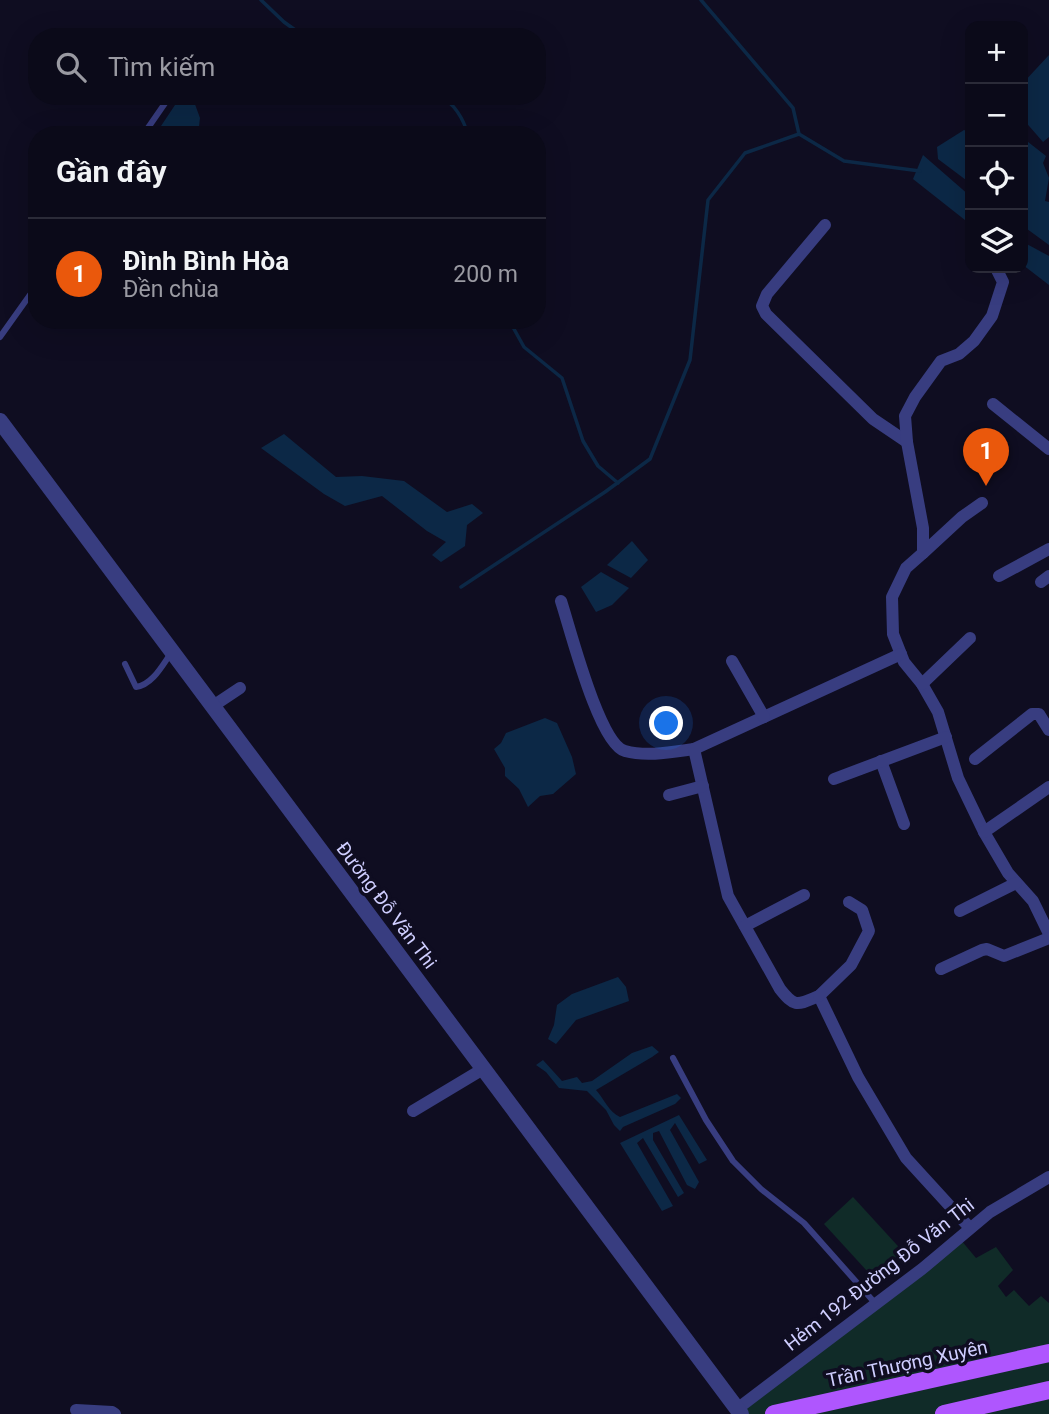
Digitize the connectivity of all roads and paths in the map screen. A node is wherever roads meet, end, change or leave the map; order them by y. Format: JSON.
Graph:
{"nodes":[{"id":1,"x":164,"y":105,"type":"edge"},
{"id":2,"x":149,"y":126,"type":"edge"},
{"id":3,"x":825,"y":225,"type":"dead end"},
{"id":4,"x":998,"y":273,"type":"edge"},
{"id":5,"x":28,"y":298,"type":"edge"},
{"id":6,"x":0,"y":337,"type":"edge"},
{"id":7,"x":993,"y":404,"type":"dead end"},
{"id":8,"x":0,"y":421,"type":"edge"},
{"id":9,"x":907,"y":442,"type":"junction"},
{"id":10,"x":1049,"y":449,"type":"edge"},
{"id":11,"x":982,"y":503,"type":"dead end"},
{"id":12,"x":1049,"y":542,"type":"edge"},
{"id":13,"x":923,"y":553,"type":"junction"},
{"id":14,"x":999,"y":576,"type":"dead end"},
{"id":15,"x":561,"y":601,"type":"dead end"},
{"id":16,"x":970,"y":638,"type":"dead end"},
{"id":17,"x":172,"y":652,"type":"junction"},
{"id":18,"x":901,"y":654,"type":"junction"},
{"id":19,"x":732,"y":661,"type":"dead end"},
{"id":20,"x":125,"y":664,"type":"dead end"},
{"id":21,"x":922,"y":684,"type":"junction"},
{"id":22,"x":240,"y":688,"type":"dead end"},
{"id":23,"x":213,"y":706,"type":"junction"},
{"id":24,"x":764,"y":717,"type":"junction"},
{"id":25,"x":1049,"y":730,"type":"edge"},
{"id":26,"x":946,"y":737,"type":"junction"},
{"id":27,"x":694,"y":749,"type":"junction"},
{"id":28,"x":975,"y":759,"type":"dead end"},
{"id":29,"x":881,"y":761,"type":"junction"},
{"id":30,"x":834,"y":779,"type":"dead end"},
{"id":31,"x":703,"y":786,"type":"junction"},
{"id":32,"x":1049,"y":787,"type":"edge"},
{"id":33,"x":669,"y":794,"type":"dead end"},
{"id":34,"x":904,"y":824,"type":"dead end"},
{"id":35,"x":984,"y":832,"type":"junction"},
{"id":36,"x":1016,"y":883,"type":"junction"},
{"id":37,"x":804,"y":895,"type":"dead end"},
{"id":38,"x":849,"y":902,"type":"dead end"},
{"id":39,"x":960,"y":911,"type":"dead end"},
{"id":40,"x":745,"y":926,"type":"junction"},
{"id":41,"x":1049,"y":936,"type":"edge"},
{"id":42,"x":941,"y":969,"type":"dead end"},
{"id":43,"x":818,"y":996,"type":"junction"},
{"id":44,"x":673,"y":1058,"type":"dead end"},
{"id":45,"x":483,"y":1069,"type":"junction"},
{"id":46,"x":413,"y":1111,"type":"dead end"},
{"id":47,"x":1049,"y":1177,"type":"edge"},
{"id":48,"x":969,"y":1227,"type":"junction"},
{"id":49,"x":875,"y":1303,"type":"junction"},
{"id":50,"x":1049,"y":1353,"type":"edge"},
{"id":51,"x":1049,"y":1390,"type":"edge"},
{"id":52,"x":76,"y":1410,"type":"dead end"},
{"id":53,"x":739,"y":1412,"type":"edge"},
{"id":54,"x":115,"y":1414,"type":"edge"},
{"id":55,"x":774,"y":1414,"type":"edge"},
{"id":56,"x":944,"y":1414,"type":"edge"}],
"edges":[{"from":1,"to":2,"type":"lane"},
{"from":3,"to":9,"type":"street"},
{"from":4,"to":9,"type":"street"},
{"from":5,"to":6,"type":"lane"},
{"from":7,"to":10,"type":"street"},
{"from":8,"to":17,"type":"street","name":"Đường Đỗ Văn Thi"},
{"from":9,"to":13,"type":"street"},
{"from":11,"to":13,"type":"street"},
{"from":12,"to":14,"type":"street"},
{"from":13,"to":18,"type":"street"},
{"from":15,"to":27,"type":"street"},
{"from":16,"to":21,"type":"street"},
{"from":17,"to":20,"type":"lane"},
{"from":17,"to":23,"type":"street","name":"Đường Đỗ Văn Thi"},
{"from":18,"to":21,"type":"street"},
{"from":18,"to":24,"type":"street"},
{"from":19,"to":24,"type":"street"},
{"from":21,"to":26,"type":"street"},
{"from":22,"to":23,"type":"street"},
{"from":23,"to":45,"type":"street","name":"Đường Đỗ Văn Thi"},
{"from":24,"to":27,"type":"street"},
{"from":25,"to":28,"type":"street"},
{"from":26,"to":29,"type":"street"},
{"from":26,"to":35,"type":"street"},
{"from":27,"to":31,"type":"street"},
{"from":29,"to":30,"type":"street"},
{"from":29,"to":34,"type":"street"},
{"from":31,"to":33,"type":"street"},
{"from":31,"to":40,"type":"street"},
{"from":32,"to":35,"type":"street"},
{"from":35,"to":36,"type":"street"},
{"from":36,"to":39,"type":"street"},
{"from":36,"to":41,"type":"street"},
{"from":37,"to":40,"type":"street"},
{"from":38,"to":43,"type":"street"},
{"from":40,"to":43,"type":"street"},
{"from":41,"to":42,"type":"street"},
{"from":43,"to":48,"type":"street"},
{"from":44,"to":49,"type":"lane"},
{"from":45,"to":46,"type":"street"},
{"from":45,"to":53,"type":"street","name":"Đường Đỗ Văn Thi"},
{"from":47,"to":48,"type":"street","name":"Hẻm 192 Đường Đỗ Văn Thi"},
{"from":48,"to":49,"type":"street","name":"Hẻm 192 Đường Đỗ Văn Thi"},
{"from":49,"to":53,"type":"street","name":"Hẻm 192 Đường Đỗ Văn Thi"},
{"from":50,"to":55,"type":"main road","name":"Trần Thượng Xuyên"},
{"from":51,"to":56,"type":"main road"},
{"from":52,"to":54,"type":"street"}]}
